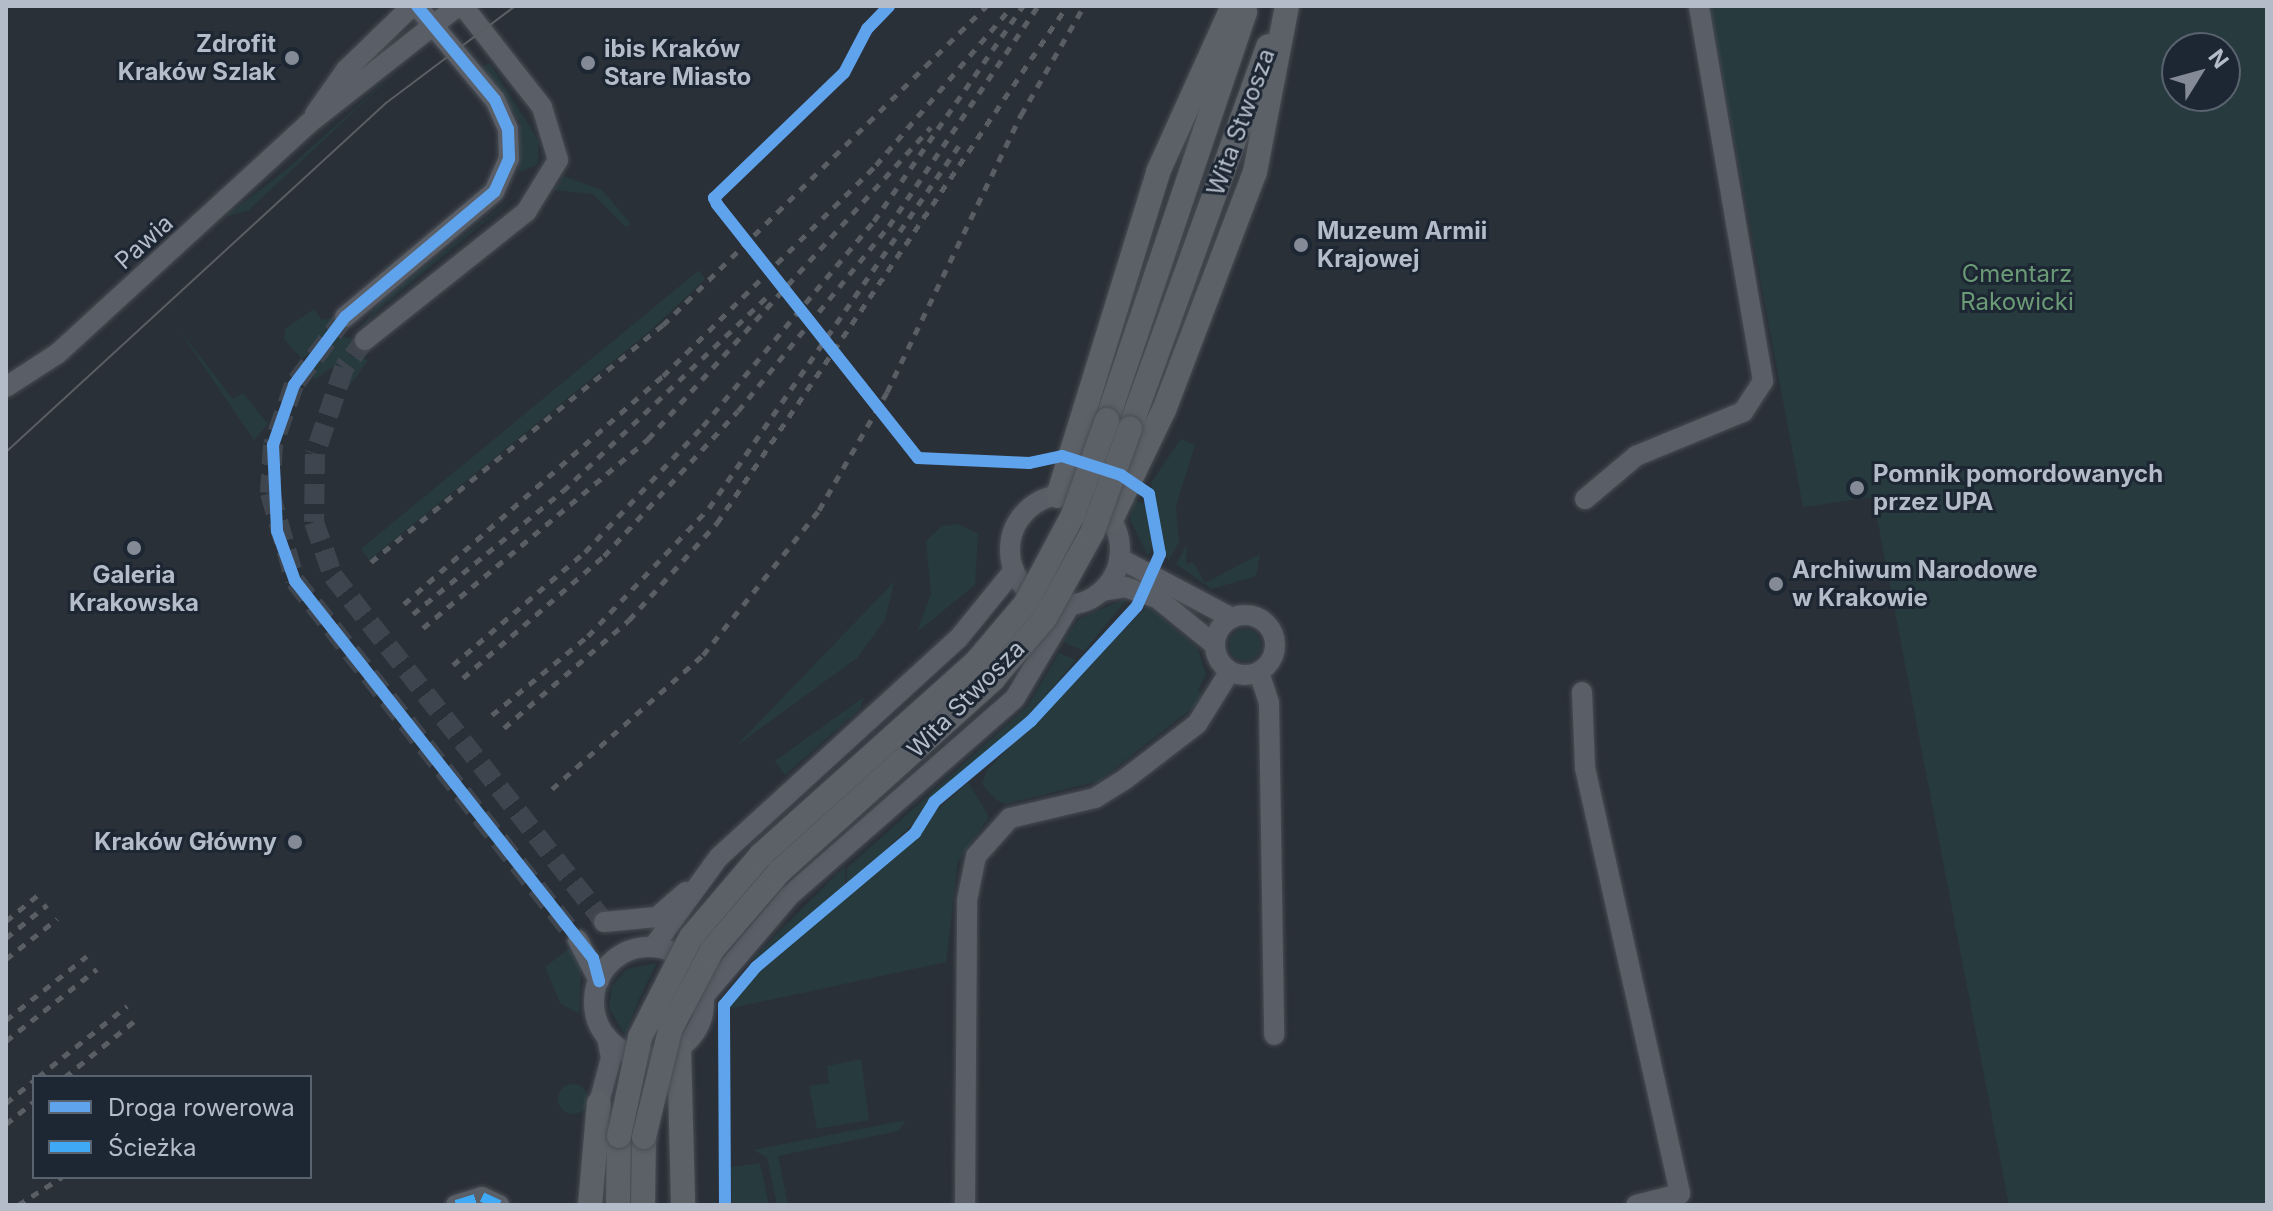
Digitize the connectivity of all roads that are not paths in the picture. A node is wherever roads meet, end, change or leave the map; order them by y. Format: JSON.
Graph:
{"nodes":[{"id":1,"x":414,"y":6,"type":"edge"},
{"id":2,"x":461,"y":6,"type":"edge"},
{"id":3,"x":1233,"y":6,"type":"edge"},
{"id":4,"x":1247,"y":6,"type":"edge"},
{"id":5,"x":1285,"y":6,"type":"edge"},
{"id":6,"x":1699,"y":6,"type":"edge"},
{"id":7,"x":433,"y":24,"type":"junction"},
{"id":8,"x":308,"y":124,"type":"junction"},
{"id":9,"x":345,"y":317,"type":"tunnel mouth"},
{"id":10,"x":365,"y":340,"type":"tunnel mouth"},
{"id":11,"x":6,"y":387,"type":"edge"},
{"id":12,"x":1118,"y":424,"type":"junction"},
{"id":13,"x":1058,"y":496,"type":"junction"},
{"id":14,"x":1585,"y":499,"type":"dead end"},
{"id":15,"x":1111,"y":520,"type":"junction"},
{"id":16,"x":1119,"y":558,"type":"junction"},
{"id":17,"x":1014,"y":570,"type":"junction"},
{"id":18,"x":1103,"y":591,"type":"junction"},
{"id":19,"x":1070,"y":605,"type":"junction"},
{"id":20,"x":1232,"y":618,"type":"junction"},
{"id":21,"x":1215,"y":645,"type":"junction"},
{"id":22,"x":1230,"y":671,"type":"junction"},
{"id":23,"x":1259,"y":672,"type":"junction"},
{"id":24,"x":1582,"y":692,"type":"dead end"},
{"id":25,"x":699,"y":880,"type":"junction"},
{"id":26,"x":578,"y":940,"type":"tunnel mouth"},
{"id":27,"x":645,"y":947,"type":"junction"},
{"id":28,"x":599,"y":981,"type":"junction"},
{"id":29,"x":704,"y":996,"type":"junction"},
{"id":30,"x":1274,"y":1035,"type":"dead end"},
{"id":31,"x":607,"y":1037,"type":"junction"},
{"id":32,"x":679,"y":1048,"type":"junction"},
{"id":33,"x":599,"y":1103,"type":"joint"},
{"id":34,"x":456,"y":1205,"type":"edge"},
{"id":35,"x":499,"y":1205,"type":"edge"},
{"id":36,"x":590,"y":1205,"type":"edge"},
{"id":37,"x":618,"y":1205,"type":"edge"},
{"id":38,"x":643,"y":1205,"type":"edge"},
{"id":39,"x":683,"y":1205,"type":"edge"},
{"id":40,"x":965,"y":1205,"type":"edge"},
{"id":41,"x":1636,"y":1205,"type":"edge"}],
"edges":[{"from":1,"to":7,"type":"street"},
{"from":1,"to":8,"type":"street","name":"Pawia"},
{"from":2,"to":7,"type":"street","name":"Pawia"},
{"from":2,"to":10,"type":"street"},
{"from":3,"to":13,"type":"main road"},
{"from":4,"to":12,"type":"main road","name":"Wita Stwosza"},
{"from":5,"to":12,"type":"main road","name":"Wita Stwosza"},
{"from":5,"to":15,"type":"main road"},
{"from":6,"to":14,"type":"street"},
{"from":7,"to":8,"type":"street","name":"Pawia"},
{"from":7,"to":9,"type":"street"},
{"from":8,"to":11,"type":"street","name":"Pawia"},
{"from":12,"to":37,"type":"main road","name":"Wita Stwosza","bridge":true},
{"from":12,"to":38,"type":"main road","name":"Wita Stwosza","bridge":true},
{"from":13,"to":15,"type":"street"},
{"from":13,"to":17,"type":"street"},
{"from":15,"to":16,"type":"street"},
{"from":16,"to":18,"type":"street"},
{"from":16,"to":20,"type":"street"},
{"from":17,"to":19,"type":"street"},
{"from":17,"to":25,"type":"street","name":"Wita Stwosza"},
{"from":18,"to":19,"type":"street"},
{"from":18,"to":21,"type":"street"},
{"from":19,"to":29,"type":"street","name":"Wita Stwosza"},
{"from":20,"to":21,"type":"street"},
{"from":20,"to":23,"type":"street"},
{"from":21,"to":22,"type":"street"},
{"from":22,"to":23,"type":"street"},
{"from":22,"to":40,"type":"street"},
{"from":23,"to":30,"type":"street"},
{"from":24,"to":41,"type":"street"},
{"from":25,"to":27,"type":"street","name":"Wita Stwosza"},
{"from":25,"to":27,"type":"street"},
{"from":26,"to":28,"type":"street"},
{"from":27,"to":28,"type":"street"},
{"from":27,"to":29,"type":"street"},
{"from":28,"to":31,"type":"street"},
{"from":29,"to":32,"type":"street"},
{"from":31,"to":32,"type":"street"},
{"from":31,"to":33,"type":"street"},
{"from":32,"to":39,"type":"main road"},
{"from":33,"to":36,"type":"main road"},
{"from":34,"to":35,"type":"street"}]}
